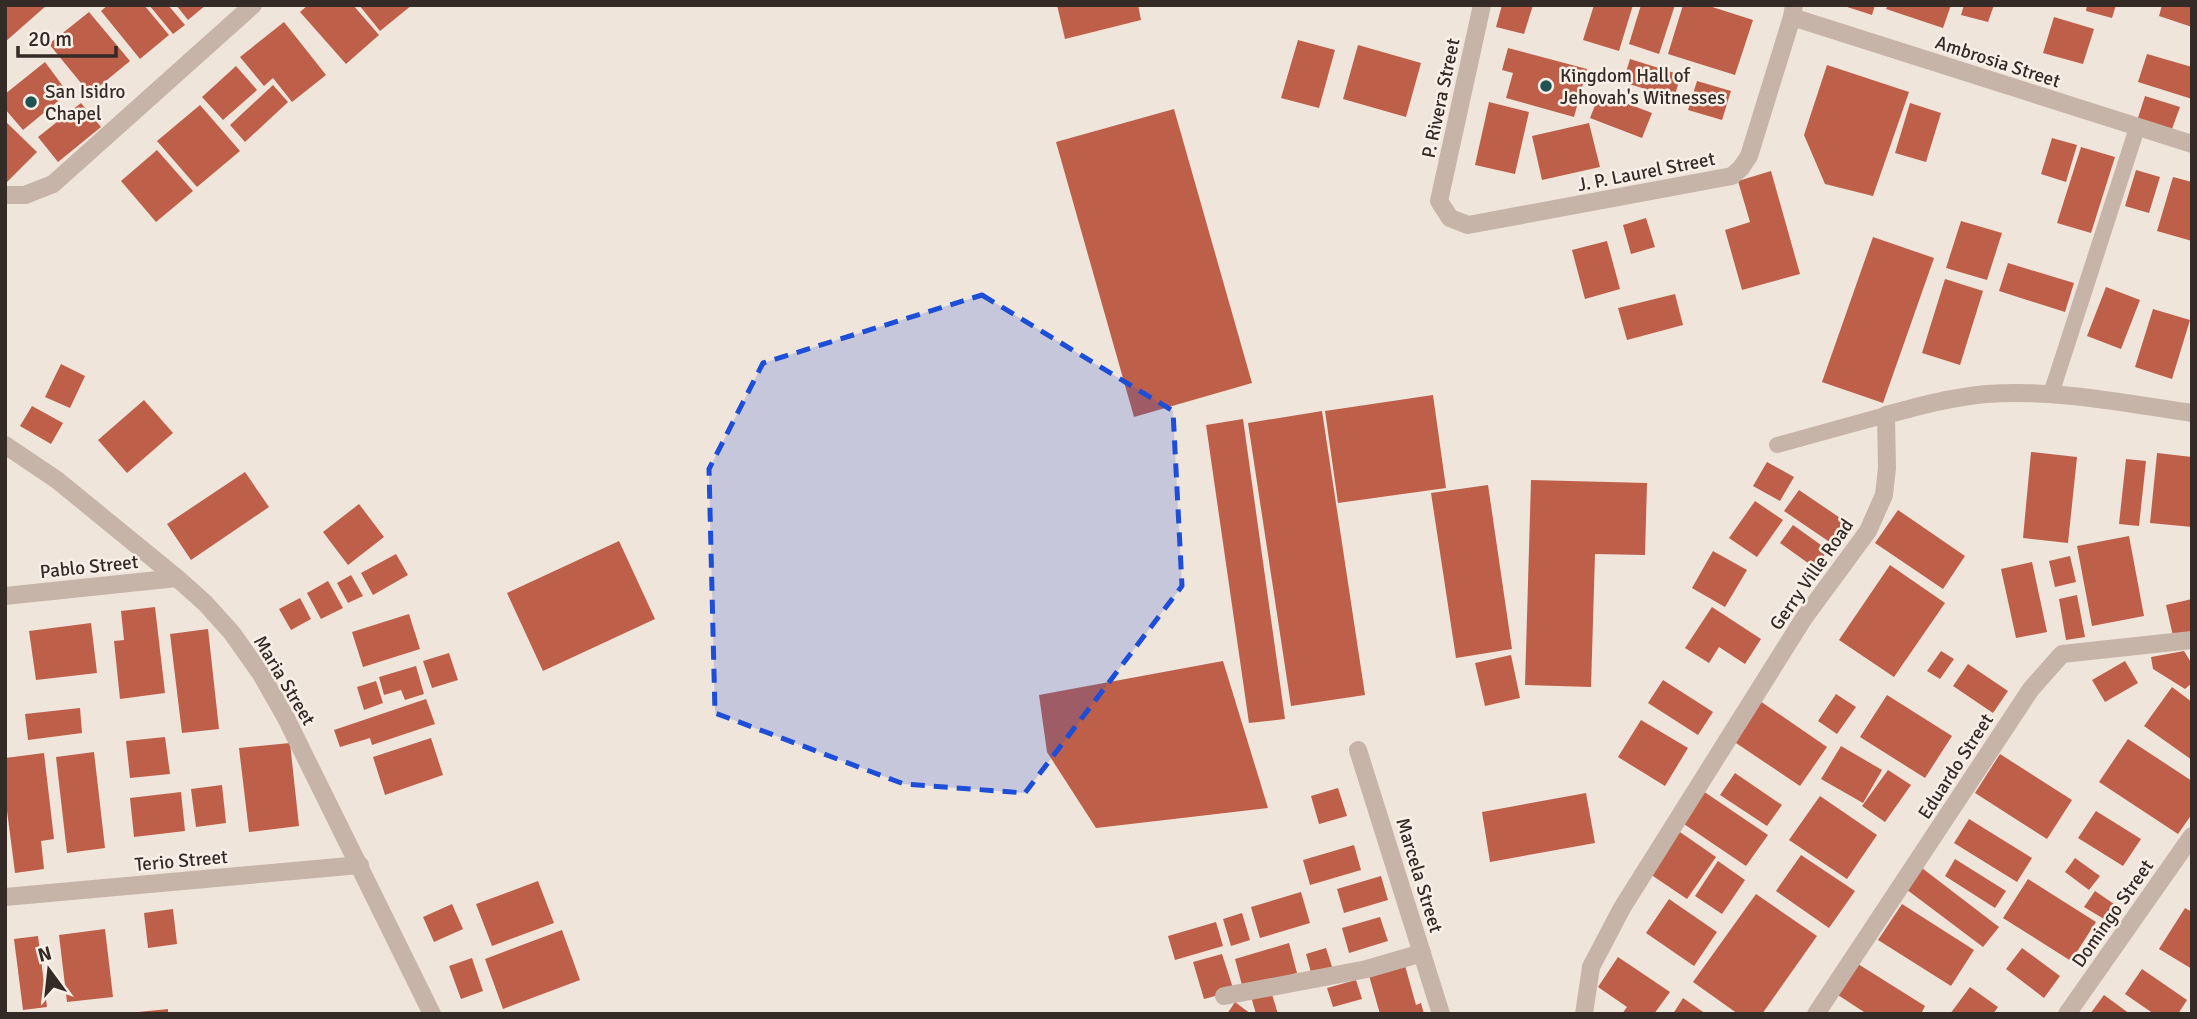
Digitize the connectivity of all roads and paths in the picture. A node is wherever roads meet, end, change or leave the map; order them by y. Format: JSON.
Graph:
{"nodes":[{"id":1,"x":253,"y":5,"type":"edge"},
{"id":2,"x":1482,"y":5,"type":"edge"},
{"id":3,"x":1793,"y":11,"type":"edge"},
{"id":4,"x":2137,"y":128,"type":"junction"},
{"id":5,"x":2192,"y":144,"type":"edge"},
{"id":6,"x":5,"y":195,"type":"edge"},
{"id":7,"x":1439,"y":201,"type":"joint"},
{"id":8,"x":2051,"y":394,"type":"junction"},
{"id":9,"x":2192,"y":413,"type":"edge"},
{"id":10,"x":1886,"y":415,"type":"junction"},
{"id":11,"x":5,"y":444,"type":"edge"},
{"id":12,"x":1777,"y":445,"type":"dead end"},
{"id":13,"x":177,"y":578,"type":"junction"},
{"id":14,"x":5,"y":596,"type":"edge"},
{"id":15,"x":2192,"y":640,"type":"edge"},
{"id":16,"x":1358,"y":750,"type":"dead end"},
{"id":17,"x":2192,"y":836,"type":"edge"},
{"id":18,"x":360,"y":865,"type":"junction"},
{"id":19,"x":5,"y":897,"type":"edge"},
{"id":20,"x":1422,"y":953,"type":"junction"},
{"id":21,"x":1224,"y":996,"type":"dead end"},
{"id":22,"x":432,"y":1014,"type":"edge"},
{"id":23,"x":1441,"y":1014,"type":"edge"},
{"id":24,"x":1584,"y":1014,"type":"edge"},
{"id":25,"x":1816,"y":1014,"type":"edge"},
{"id":26,"x":2067,"y":1014,"type":"edge"}],
"edges":[{"from":1,"to":6,"type":"street"},
{"from":2,"to":7,"type":"street","name":"P. Rivera Street"},
{"from":3,"to":4,"type":"street","name":"Ambrosia Street"},
{"from":3,"to":7,"type":"street","name":"J. P. Laurel Street"},
{"from":4,"to":5,"type":"street","name":"Ambrosia Street"},
{"from":4,"to":8,"type":"lane"},
{"from":8,"to":9,"type":"street"},
{"from":8,"to":10,"type":"street"},
{"from":10,"to":12,"type":"lane"},
{"from":10,"to":24,"type":"street","name":"Gerry Ville Road"},
{"from":11,"to":13,"type":"street","name":"Maria Street"},
{"from":13,"to":14,"type":"street","name":"Pablo Street"},
{"from":13,"to":18,"type":"street","name":"Maria Street"},
{"from":15,"to":25,"type":"street","name":"Eduardo Street"},
{"from":16,"to":20,"type":"street","name":"Marcela Street"},
{"from":17,"to":26,"type":"street","name":"Domingo Street"},
{"from":18,"to":19,"type":"street","name":"Terio Street"},
{"from":18,"to":22,"type":"street","name":"Maria Street"},
{"from":20,"to":21,"type":"street"},
{"from":20,"to":23,"type":"street","name":"Marcela Street"}]}
